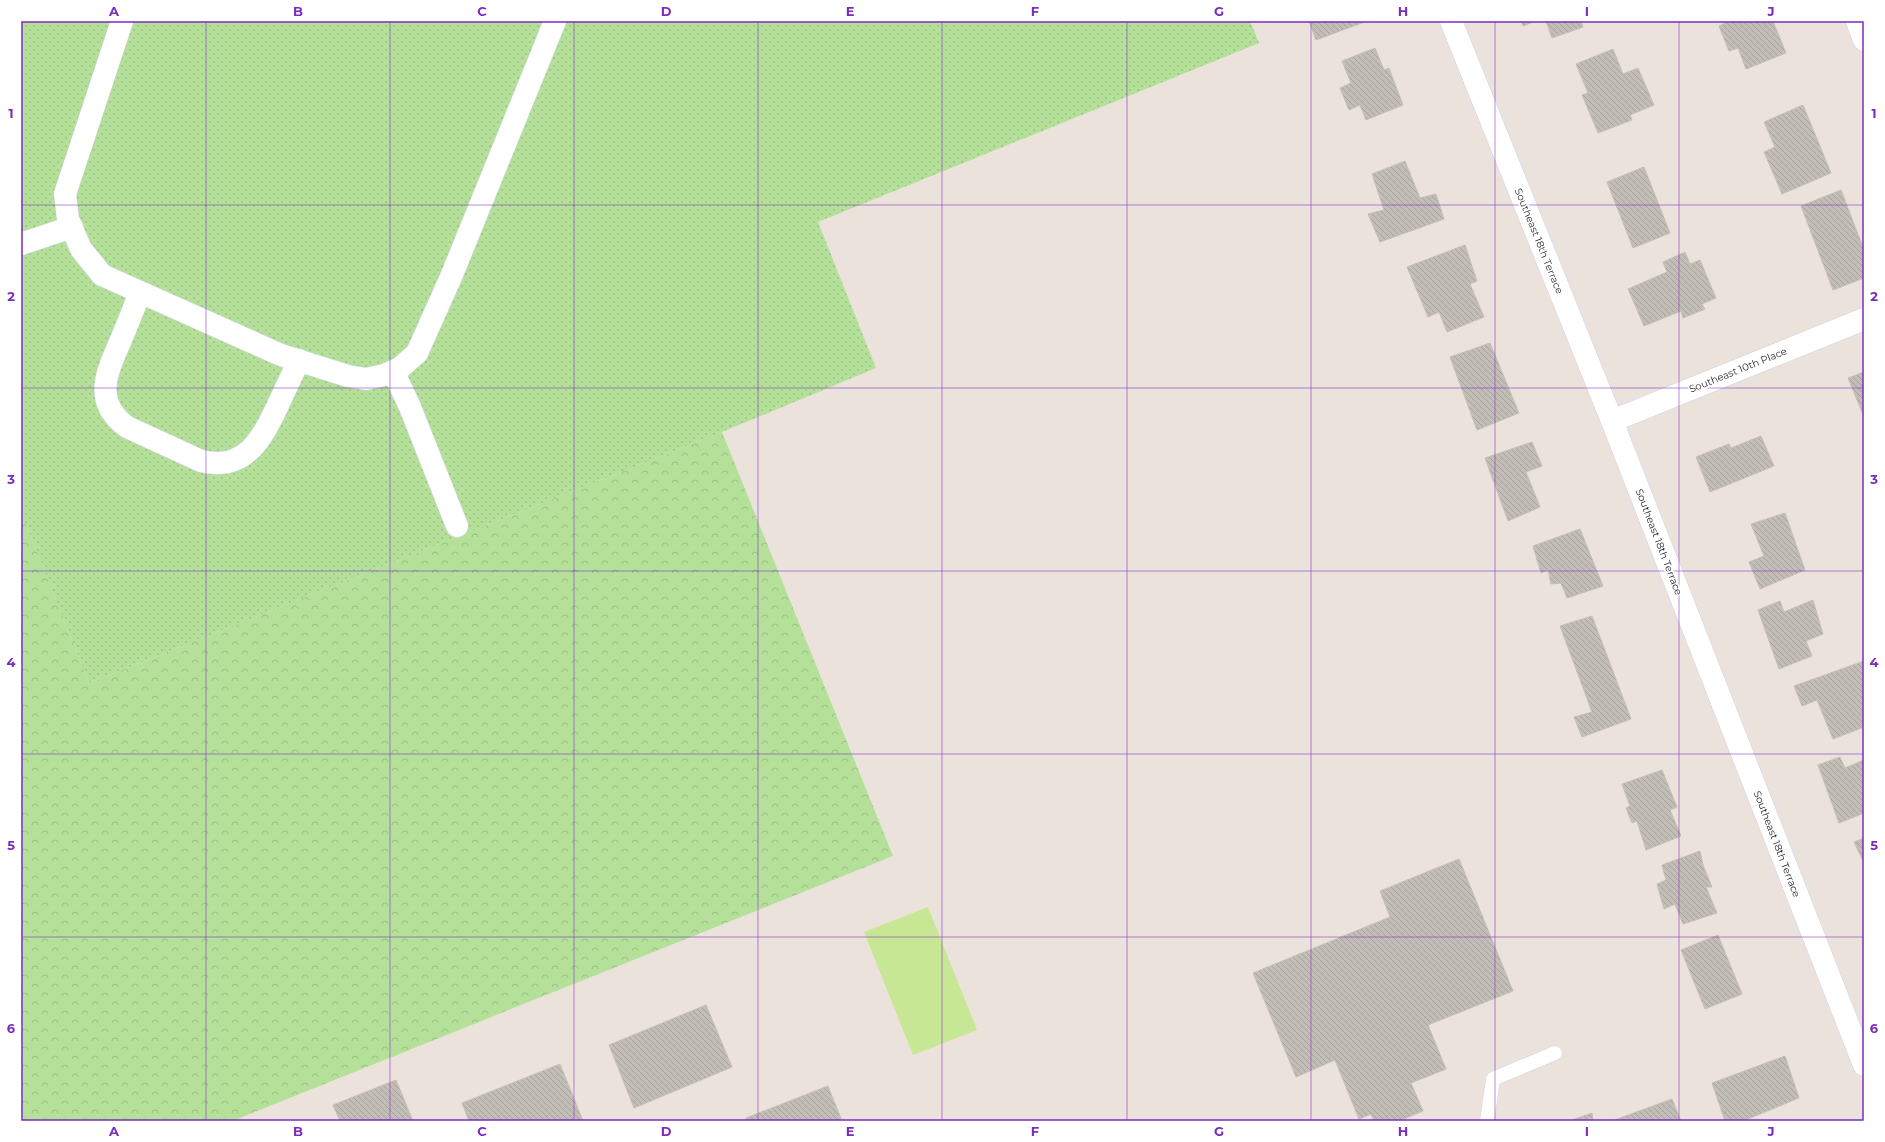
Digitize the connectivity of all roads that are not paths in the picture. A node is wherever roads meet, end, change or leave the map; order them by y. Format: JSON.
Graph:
{"nodes":[{"id":1,"x":122,"y":21,"type":"edge"},
{"id":2,"x":555,"y":21,"type":"edge"},
{"id":3,"x":1451,"y":21,"type":"edge"},
{"id":4,"x":1856,"y":21,"type":"edge"},
{"id":5,"x":1864,"y":40,"type":"edge"},
{"id":6,"x":72,"y":227,"type":"junction"},
{"id":7,"x":21,"y":244,"type":"edge"},
{"id":8,"x":140,"y":293,"type":"junction"},
{"id":9,"x":1864,"y":319,"type":"edge"},
{"id":10,"x":299,"y":360,"type":"junction"},
{"id":11,"x":393,"y":371,"type":"junction"},
{"id":12,"x":1612,"y":421,"type":"junction"},
{"id":13,"x":457,"y":526,"type":"dead end"},
{"id":14,"x":1555,"y":1053,"type":"dead end"},
{"id":15,"x":1864,"y":1065,"type":"edge"},
{"id":16,"x":1487,"y":1121,"type":"edge"}],
"edges":[{"from":1,"to":6,"type":"street"},
{"from":2,"to":11,"type":"street"},
{"from":3,"to":12,"type":"street","name":"Southeast 18th Terrace"},
{"from":4,"to":5,"type":"street"},
{"from":6,"to":7,"type":"street"},
{"from":6,"to":8,"type":"street"},
{"from":8,"to":10,"type":"street"},
{"from":8,"to":10,"type":"street"},
{"from":9,"to":12,"type":"street","name":"Southeast 10th Place"},
{"from":10,"to":11,"type":"street"},
{"from":11,"to":13,"type":"street"},
{"from":12,"to":15,"type":"street","name":"Southeast 18th Terrace"},
{"from":14,"to":16,"type":"lane"}]}
